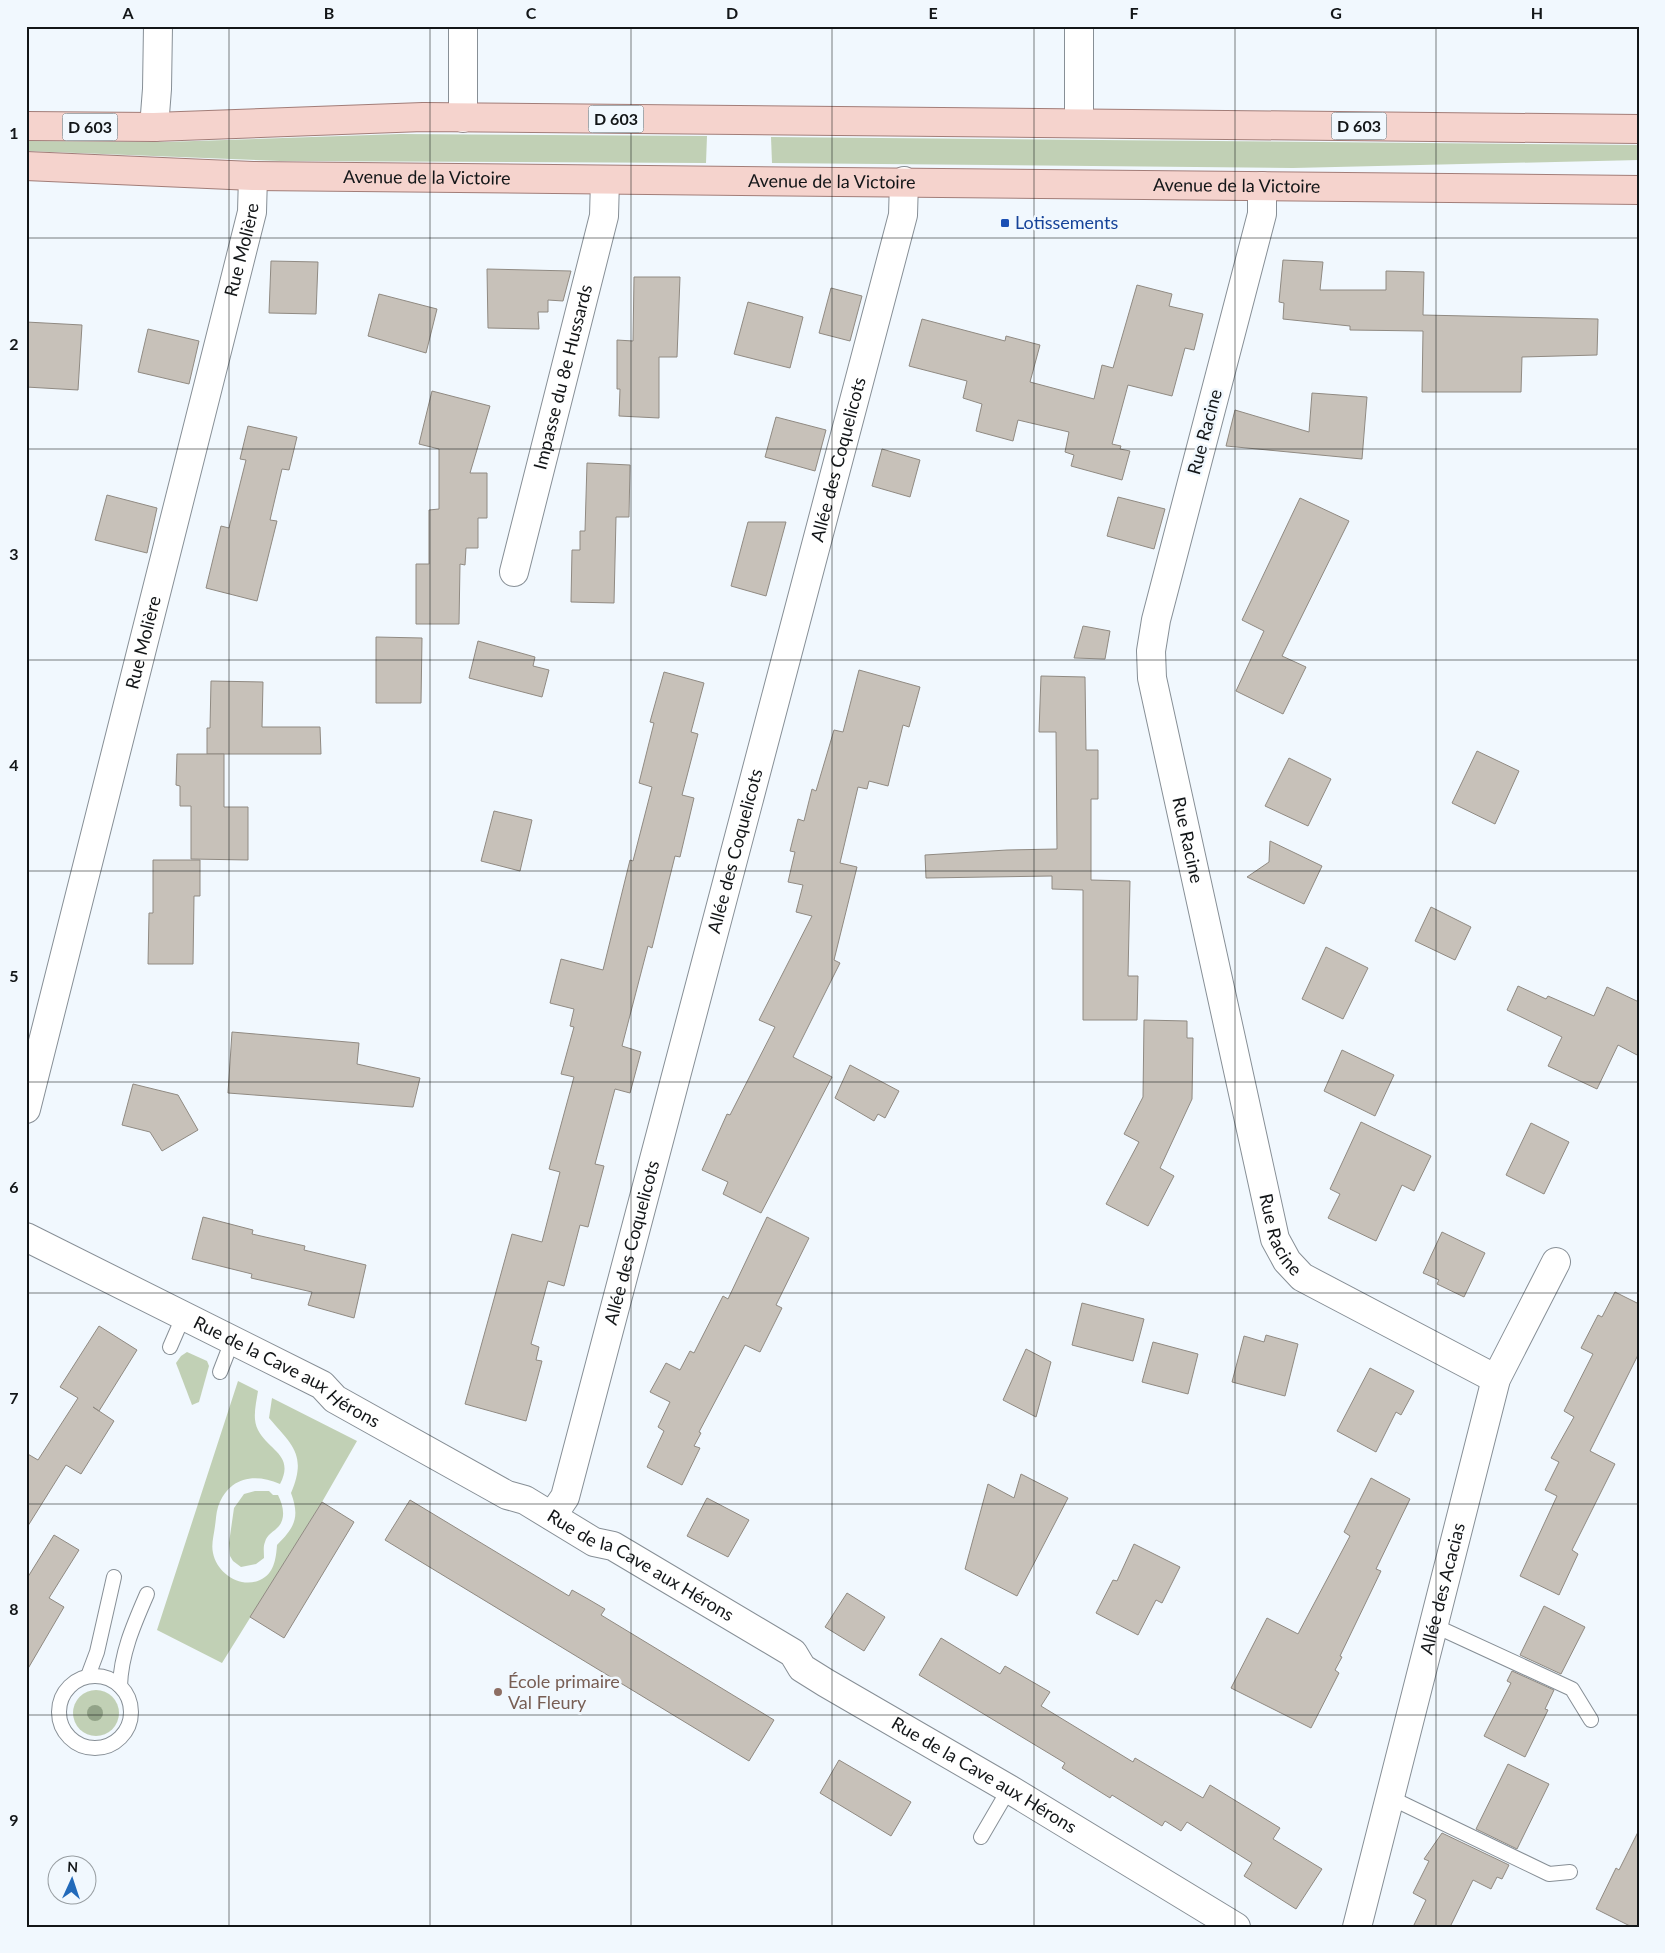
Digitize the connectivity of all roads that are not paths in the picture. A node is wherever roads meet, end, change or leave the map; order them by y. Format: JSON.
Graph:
{"nodes":[{"id":1,"x":158,"y":26,"type":"edge"},
{"id":2,"x":463,"y":26,"type":"edge"},
{"id":3,"x":1079,"y":26,"type":"edge"},
{"id":4,"x":463,"y":118,"type":"junction"},
{"id":5,"x":1079,"y":124,"type":"junction"},
{"id":6,"x":26,"y":126,"type":"edge"},
{"id":7,"x":154,"y":127,"type":"junction"},
{"id":8,"x":1639,"y":129,"type":"edge"},
{"id":9,"x":26,"y":166,"type":"edge"},
{"id":10,"x":253,"y":176,"type":"junction"},
{"id":11,"x":605,"y":180,"type":"junction"},
{"id":12,"x":904,"y":181,"type":"junction"},
{"id":13,"x":1262,"y":186,"type":"junction"},
{"id":14,"x":1633,"y":188,"type":"edge"},
{"id":15,"x":514,"y":572,"type":"dead end"},
{"id":16,"x":26,"y":1109,"type":"edge"},
{"id":17,"x":26,"y":1237,"type":"edge"},
{"id":18,"x":1556,"y":1262,"type":"dead end"},
{"id":19,"x":183,"y":1317,"type":"junction"},
{"id":20,"x":232,"y":1341,"type":"junction"},
{"id":21,"x":170,"y":1347,"type":"dead end"},
{"id":22,"x":220,"y":1372,"type":"dead end"},
{"id":23,"x":1496,"y":1378,"type":"junction"},
{"id":24,"x":552,"y":1516,"type":"junction"},
{"id":25,"x":114,"y":1577,"type":"dead end"},
{"id":26,"x":147,"y":1594,"type":"dead end"},
{"id":27,"x":1433,"y":1625,"type":"junction"},
{"id":28,"x":88,"y":1676,"type":"junction"},
{"id":29,"x":120,"y":1686,"type":"junction"},
{"id":30,"x":1591,"y":1720,"type":"dead end"},
{"id":31,"x":1009,"y":1789,"type":"junction"},
{"id":32,"x":1389,"y":1797,"type":"junction"},
{"id":33,"x":981,"y":1837,"type":"dead end"},
{"id":34,"x":1570,"y":1872,"type":"dead end"},
{"id":35,"x":1236,"y":1927,"type":"edge"},
{"id":36,"x":1357,"y":1927,"type":"edge"}],
"edges":[{"from":1,"to":7,"type":"street"},
{"from":2,"to":4,"type":"street"},
{"from":3,"to":5,"type":"street"},
{"from":4,"to":5,"type":"main road","number":"D 603"},
{"from":4,"to":7,"type":"main road","number":"D 603"},
{"from":5,"to":8,"type":"main road","number":"D 603"},
{"from":6,"to":7,"type":"main road","number":"D 603"},
{"from":9,"to":10,"type":"main road","name":"Avenue de la Victoire"},
{"from":10,"to":11,"type":"main road","name":"Avenue de la Victoire"},
{"from":10,"to":16,"type":"street","name":"Rue Molière"},
{"from":11,"to":12,"type":"main road","name":"Avenue de la Victoire"},
{"from":11,"to":15,"type":"street","name":"Impasse du 8e Hussards"},
{"from":12,"to":13,"type":"main road","name":"Avenue de la Victoire"},
{"from":12,"to":24,"type":"street","name":"Allée des Coquelicots"},
{"from":13,"to":14,"type":"main road","name":"Avenue de la Victoire"},
{"from":13,"to":23,"type":"street","name":"Rue Racine"},
{"from":17,"to":19,"type":"street","name":"Rue de la Cave aux Hérons"},
{"from":18,"to":23,"type":"street","name":"Allée des Acacias"},
{"from":19,"to":20,"type":"street","name":"Rue de la Cave aux Hérons"},
{"from":19,"to":21,"type":"lane"},
{"from":20,"to":22,"type":"lane"},
{"from":20,"to":24,"type":"street","name":"Rue de la Cave aux Hérons"},
{"from":23,"to":27,"type":"street","name":"Allée des Acacias"},
{"from":24,"to":31,"type":"street","name":"Rue de la Cave aux Hérons"},
{"from":25,"to":28,"type":"lane"},
{"from":26,"to":29,"type":"lane"},
{"from":27,"to":30,"type":"lane"},
{"from":27,"to":32,"type":"street","name":"Allée des Acacias"},
{"from":28,"to":29,"type":"lane"},
{"from":28,"to":29,"type":"lane"},
{"from":31,"to":33,"type":"lane"},
{"from":31,"to":35,"type":"street","name":"Rue de la Cave aux Hérons"},
{"from":32,"to":34,"type":"lane"},
{"from":32,"to":36,"type":"street","name":"Allée des Acacias"}]}
